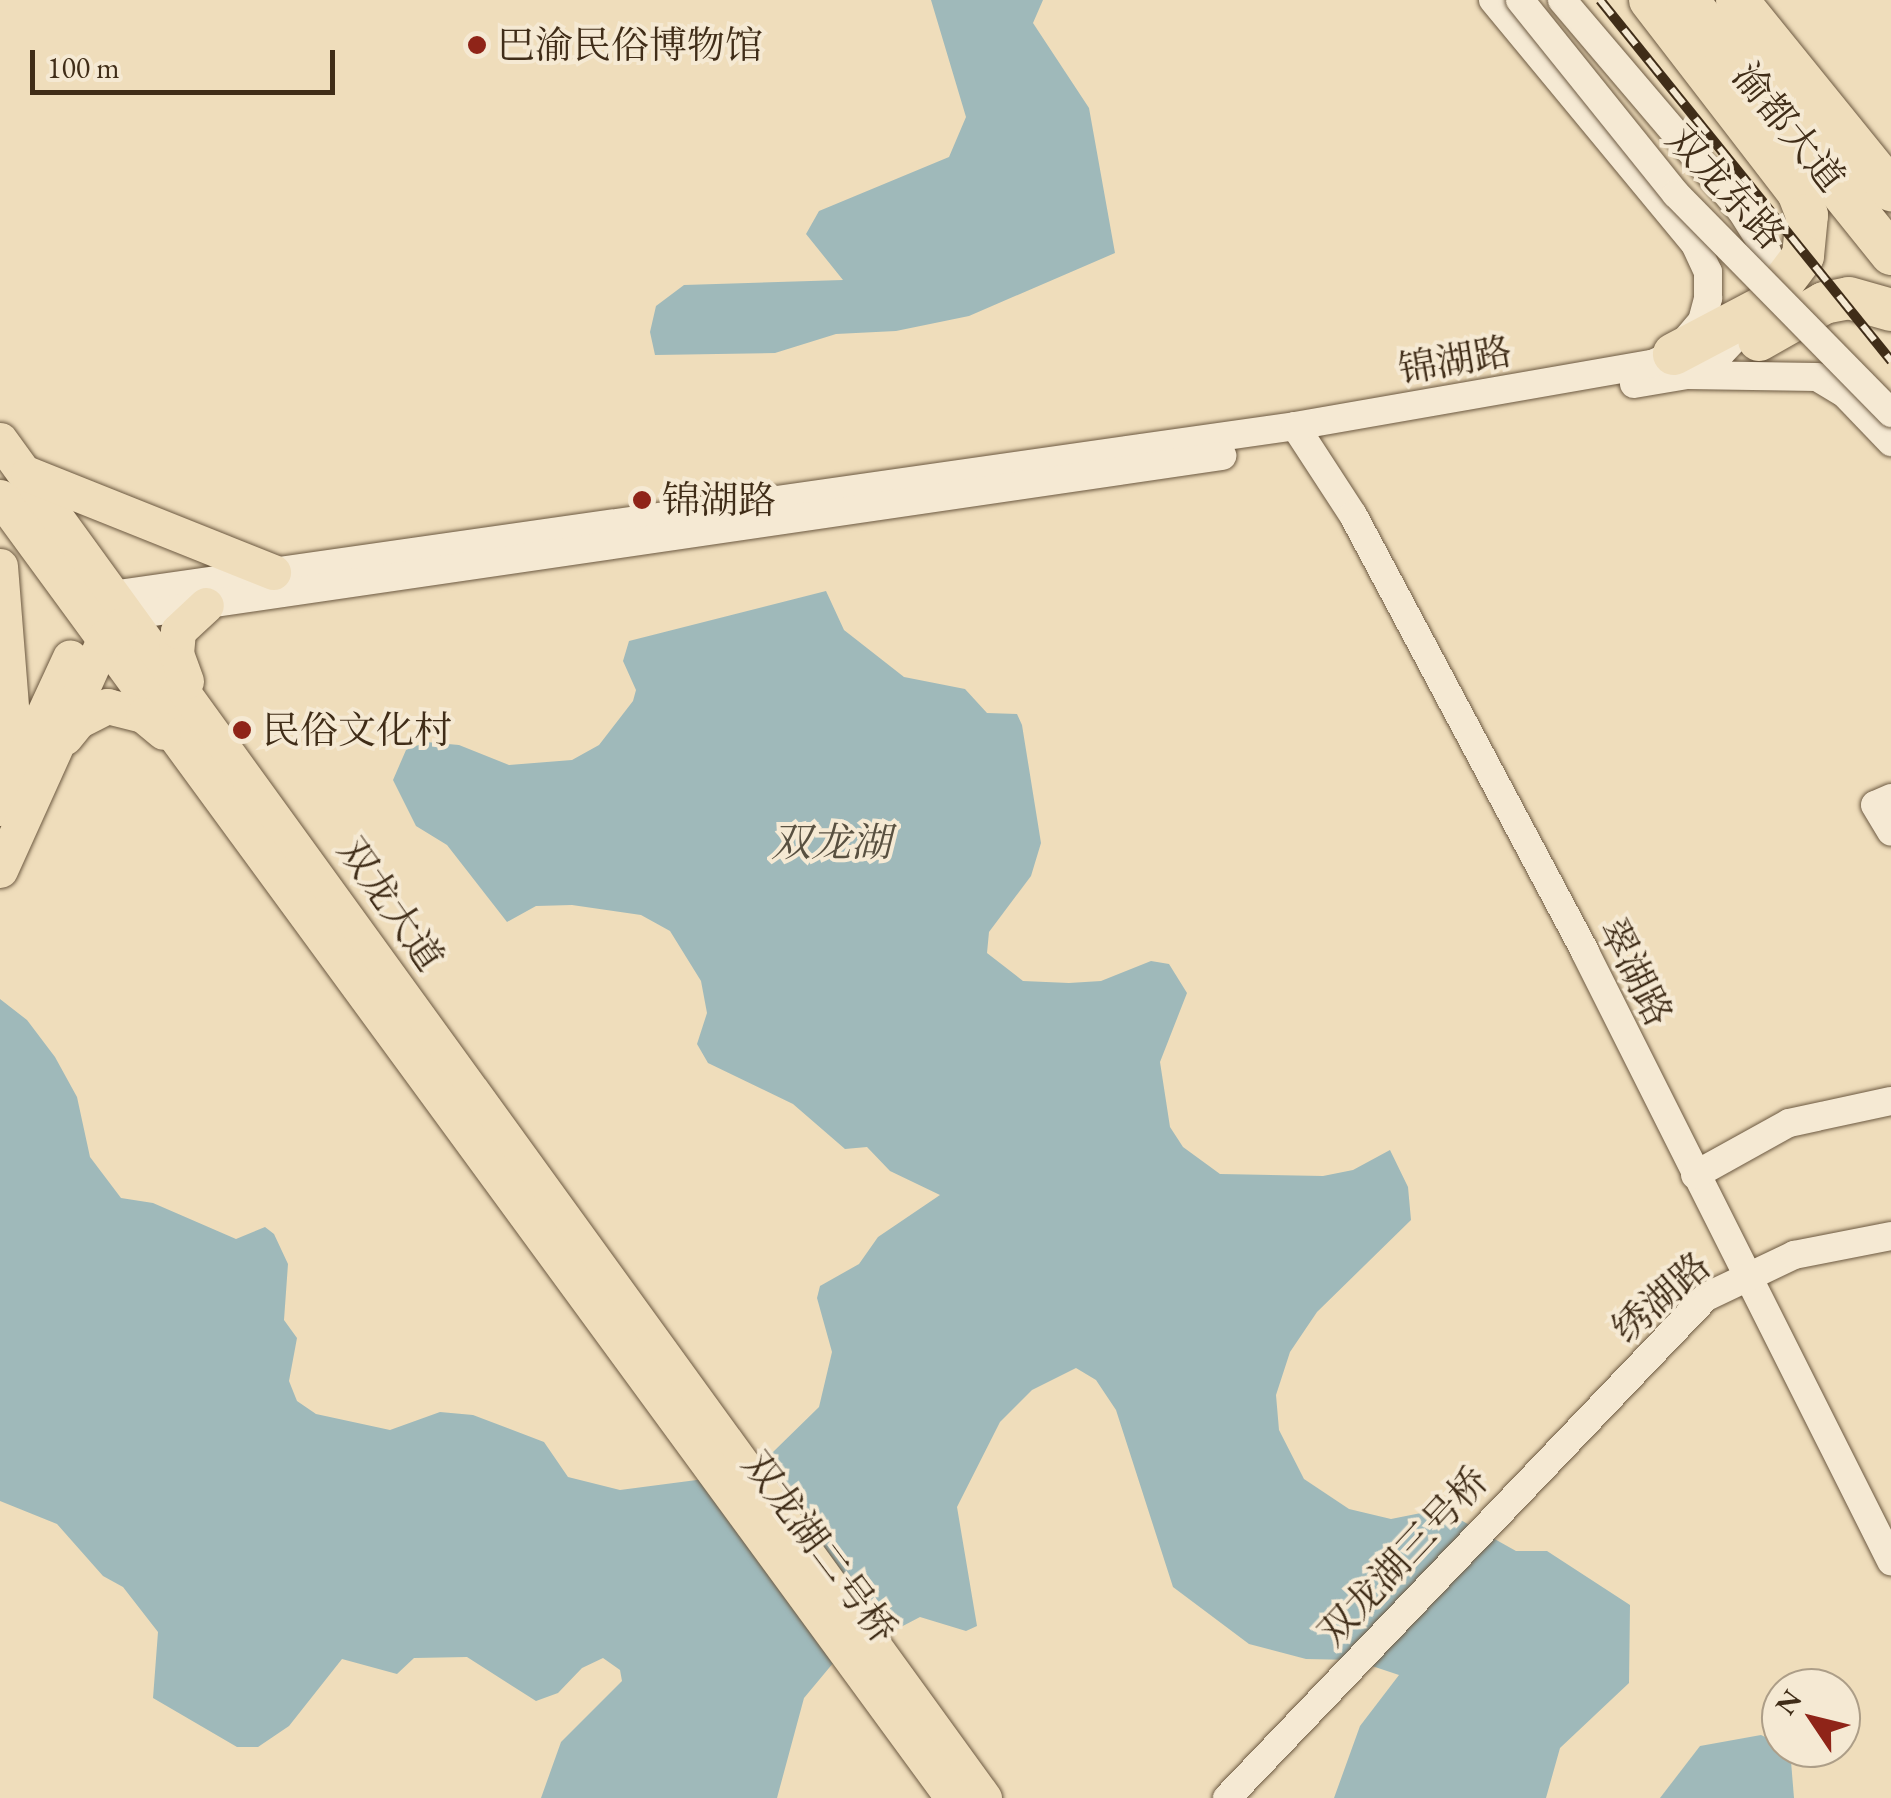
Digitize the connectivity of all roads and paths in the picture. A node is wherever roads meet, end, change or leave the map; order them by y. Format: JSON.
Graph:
{"nodes":[{"id":1,"x":1493,"y":0,"type":"edge"},
{"id":2,"x":1520,"y":0,"type":"edge"},
{"id":3,"x":1562,"y":0,"type":"edge"},
{"id":4,"x":1650,"y":0,"type":"edge"},
{"id":5,"x":1686,"y":0,"type":"edge"},
{"id":6,"x":1736,"y":0,"type":"edge"},
{"id":7,"x":1891,"y":190,"type":"edge"},
{"id":8,"x":1891,"y":254,"type":"edge"},
{"id":9,"x":1765,"y":306,"type":"junction"},
{"id":10,"x":1891,"y":310,"type":"edge"},
{"id":11,"x":1681,"y":364,"type":"junction"},
{"id":12,"x":1891,"y":412,"type":"edge"},
{"id":13,"x":1301,"y":435,"type":"junction"},
{"id":14,"x":0,"y":440,"type":"edge"},
{"id":15,"x":1891,"y":442,"type":"edge"},
{"id":16,"x":13,"y":485,"type":"edge"},
{"id":17,"x":0,"y":566,"type":"edge"},
{"id":18,"x":273,"y":572,"type":"junction"},
{"id":19,"x":125,"y":605,"type":"junction"},
{"id":20,"x":206,"y":605,"type":"junction"},
{"id":21,"x":97,"y":627,"type":"junction"},
{"id":22,"x":194,"y":700,"type":"junction"},
{"id":23,"x":55,"y":750,"type":"junction"},
{"id":24,"x":188,"y":752,"type":"junction"},
{"id":25,"x":10,"y":798,"type":"edge"},
{"id":26,"x":1891,"y":798,"type":"edge"},
{"id":27,"x":1891,"y":832,"type":"edge"},
{"id":28,"x":1,"y":867,"type":"edge"},
{"id":29,"x":1891,"y":1101,"type":"edge"},
{"id":30,"x":1694,"y":1175,"type":"junction"},
{"id":31,"x":1891,"y":1236,"type":"edge"},
{"id":32,"x":1743,"y":1274,"type":"junction"},
{"id":33,"x":696,"y":1429,"type":"junction"},
{"id":34,"x":1563,"y":1442,"type":"joint"},
{"id":35,"x":1891,"y":1561,"type":"edge"},
{"id":36,"x":896,"y":1699,"type":"junction"},
{"id":37,"x":953,"y":1798,"type":"edge"},
{"id":38,"x":984,"y":1798,"type":"edge"},
{"id":39,"x":1227,"y":1798,"type":"edge"}],
"edges":[{"from":1,"to":11,"type":"street"},
{"from":2,"to":12,"type":"street","name":"双龙东路","bridge":true},
{"from":3,"to":9,"type":"street"},
{"from":4,"to":9,"type":"highway"},
{"from":5,"to":8,"type":"highway","name":"渝都大道"},
{"from":6,"to":7,"type":"highway","name":"渝都大道"},
{"from":9,"to":11,"type":"highway"},
{"from":10,"to":11,"type":"highway"},
{"from":11,"to":13,"type":"street","name":"锦湖路"},
{"from":11,"to":15,"type":"street","name":"锦湖路"},
{"from":13,"to":18,"type":"street","name":"锦湖路"},
{"from":13,"to":20,"type":"street","name":"锦湖路"},
{"from":13,"to":30,"type":"street","name":"翠湖路"},
{"from":14,"to":16,"type":"main road","name":"双龙大道"},
{"from":16,"to":18,"type":"main road"},
{"from":16,"to":19,"type":"main road","name":"双龙大道"},
{"from":16,"to":21,"type":"main road","name":"双龙大道"},
{"from":17,"to":25,"type":"main road"},
{"from":18,"to":19,"type":"street","name":"锦湖路"},
{"from":19,"to":20,"type":"street","name":"锦湖路"},
{"from":19,"to":21,"type":"main road"},
{"from":19,"to":22,"type":"main road","name":"双龙大道"},
{"from":20,"to":22,"type":"main road"},
{"from":21,"to":23,"type":"main road"},
{"from":21,"to":24,"type":"main road","name":"双龙大道"},
{"from":21,"to":25,"type":"main road"},
{"from":22,"to":33,"type":"main road","name":"双龙大道"},
{"from":23,"to":24,"type":"main road"},
{"from":23,"to":25,"type":"main road"},
{"from":24,"to":33,"type":"main road","name":"双龙大道"},
{"from":25,"to":28,"type":"main road"},
{"from":26,"to":27,"type":"street"},
{"from":29,"to":30,"type":"street"},
{"from":30,"to":32,"type":"street","name":"翠湖路"},
{"from":31,"to":32,"type":"street","name":"绣湖路"},
{"from":32,"to":34,"type":"street","name":"绣湖路"},
{"from":32,"to":35,"type":"street","name":"翠湖路"},
{"from":33,"to":36,"type":"main road","name":"双龙湖二号桥"},
{"from":34,"to":39,"type":"street","name":"双龙湖三号桥"},
{"from":36,"to":37,"type":"main road"},
{"from":36,"to":38,"type":"main road"}]}
